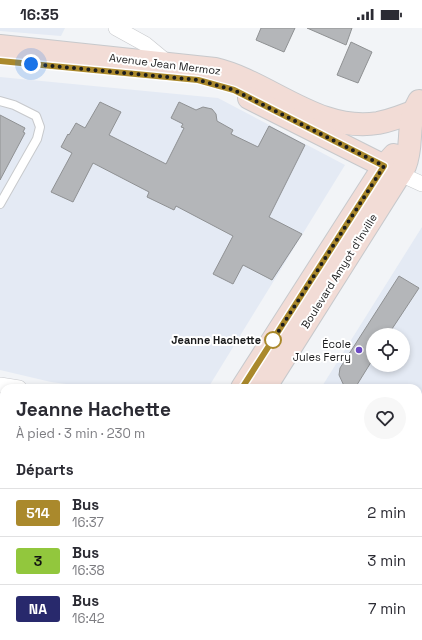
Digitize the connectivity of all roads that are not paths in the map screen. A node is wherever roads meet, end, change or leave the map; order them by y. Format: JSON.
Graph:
{"nodes":[{"id":1,"x":116,"y":28,"type":"edge"},
{"id":2,"x":0,"y":46,"type":"edge"},
{"id":3,"x":0,"y":61,"type":"edge"},
{"id":4,"x":168,"y":63,"type":"junction"},
{"id":5,"x":0,"y":102,"type":"edge"},
{"id":6,"x":419,"y":105,"type":"edge"},
{"id":7,"x":418,"y":144,"type":"edge"},
{"id":8,"x":392,"y":170,"type":"junction"},
{"id":9,"x":422,"y":184,"type":"edge"},
{"id":10,"x":0,"y":204,"type":"edge"},
{"id":11,"x":245,"y":384,"type":"edge"},
{"id":12,"x":267,"y":384,"type":"edge"}],
"edges":[{"from":1,"to":4,"type":"street"},
{"from":2,"to":4,"type":"main road","name":"Avenue Jean Mermoz"},
{"from":3,"to":8,"type":"main road","name":"Avenue Jean Mermoz"},
{"from":4,"to":6,"type":"main road","name":"Avenue Jean Mermoz"},
{"from":5,"to":10,"type":"lane"},
{"from":6,"to":7,"type":"main road"},
{"from":7,"to":8,"type":"main road"},
{"from":8,"to":9,"type":"street"},
{"from":8,"to":11,"type":"main road","name":"Boulevard Amyot d'Inville"},
{"from":8,"to":12,"type":"main road","name":"Boulevard Amyot d'Inville"}]}
